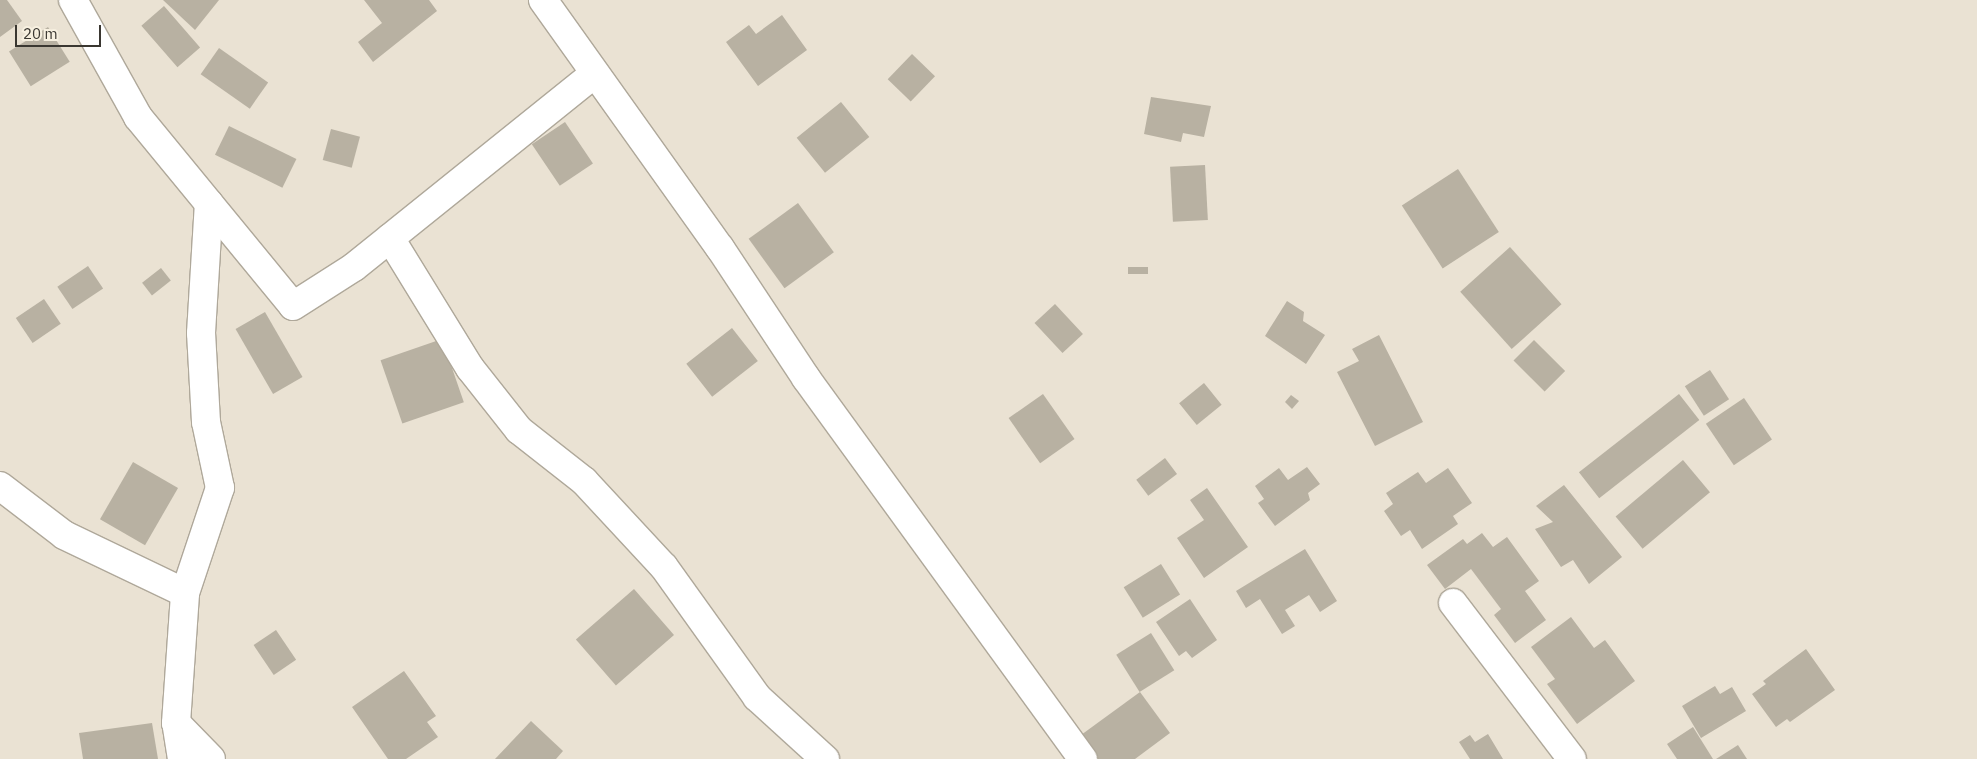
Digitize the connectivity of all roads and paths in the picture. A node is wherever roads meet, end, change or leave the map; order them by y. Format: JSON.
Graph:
{"nodes":[{"id":1,"x":73,"y":0,"type":"edge"},
{"id":2,"x":543,"y":0,"type":"edge"},
{"id":3,"x":594,"y":74,"type":"junction"},
{"id":4,"x":209,"y":203,"type":"junction"},
{"id":5,"x":390,"y":238,"type":"junction"},
{"id":6,"x":0,"y":486,"type":"edge"},
{"id":7,"x":185,"y":593,"type":"junction"},
{"id":8,"x":1453,"y":603,"type":"dead end"},
{"id":9,"x":176,"y":723,"type":"junction"},
{"id":10,"x":182,"y":759,"type":"edge"},
{"id":11,"x":211,"y":759,"type":"edge"},
{"id":12,"x":825,"y":759,"type":"edge"},
{"id":13,"x":1083,"y":759,"type":"edge"},
{"id":14,"x":1572,"y":759,"type":"edge"}],
"edges":[{"from":1,"to":4,"type":"street"},
{"from":2,"to":3,"type":"street"},
{"from":3,"to":5,"type":"street"},
{"from":3,"to":13,"type":"street"},
{"from":4,"to":5,"type":"street"},
{"from":4,"to":7,"type":"street"},
{"from":5,"to":12,"type":"street"},
{"from":6,"to":7,"type":"street"},
{"from":7,"to":9,"type":"street"},
{"from":8,"to":14,"type":"street"},
{"from":9,"to":10,"type":"street"},
{"from":9,"to":11,"type":"street"}]}
